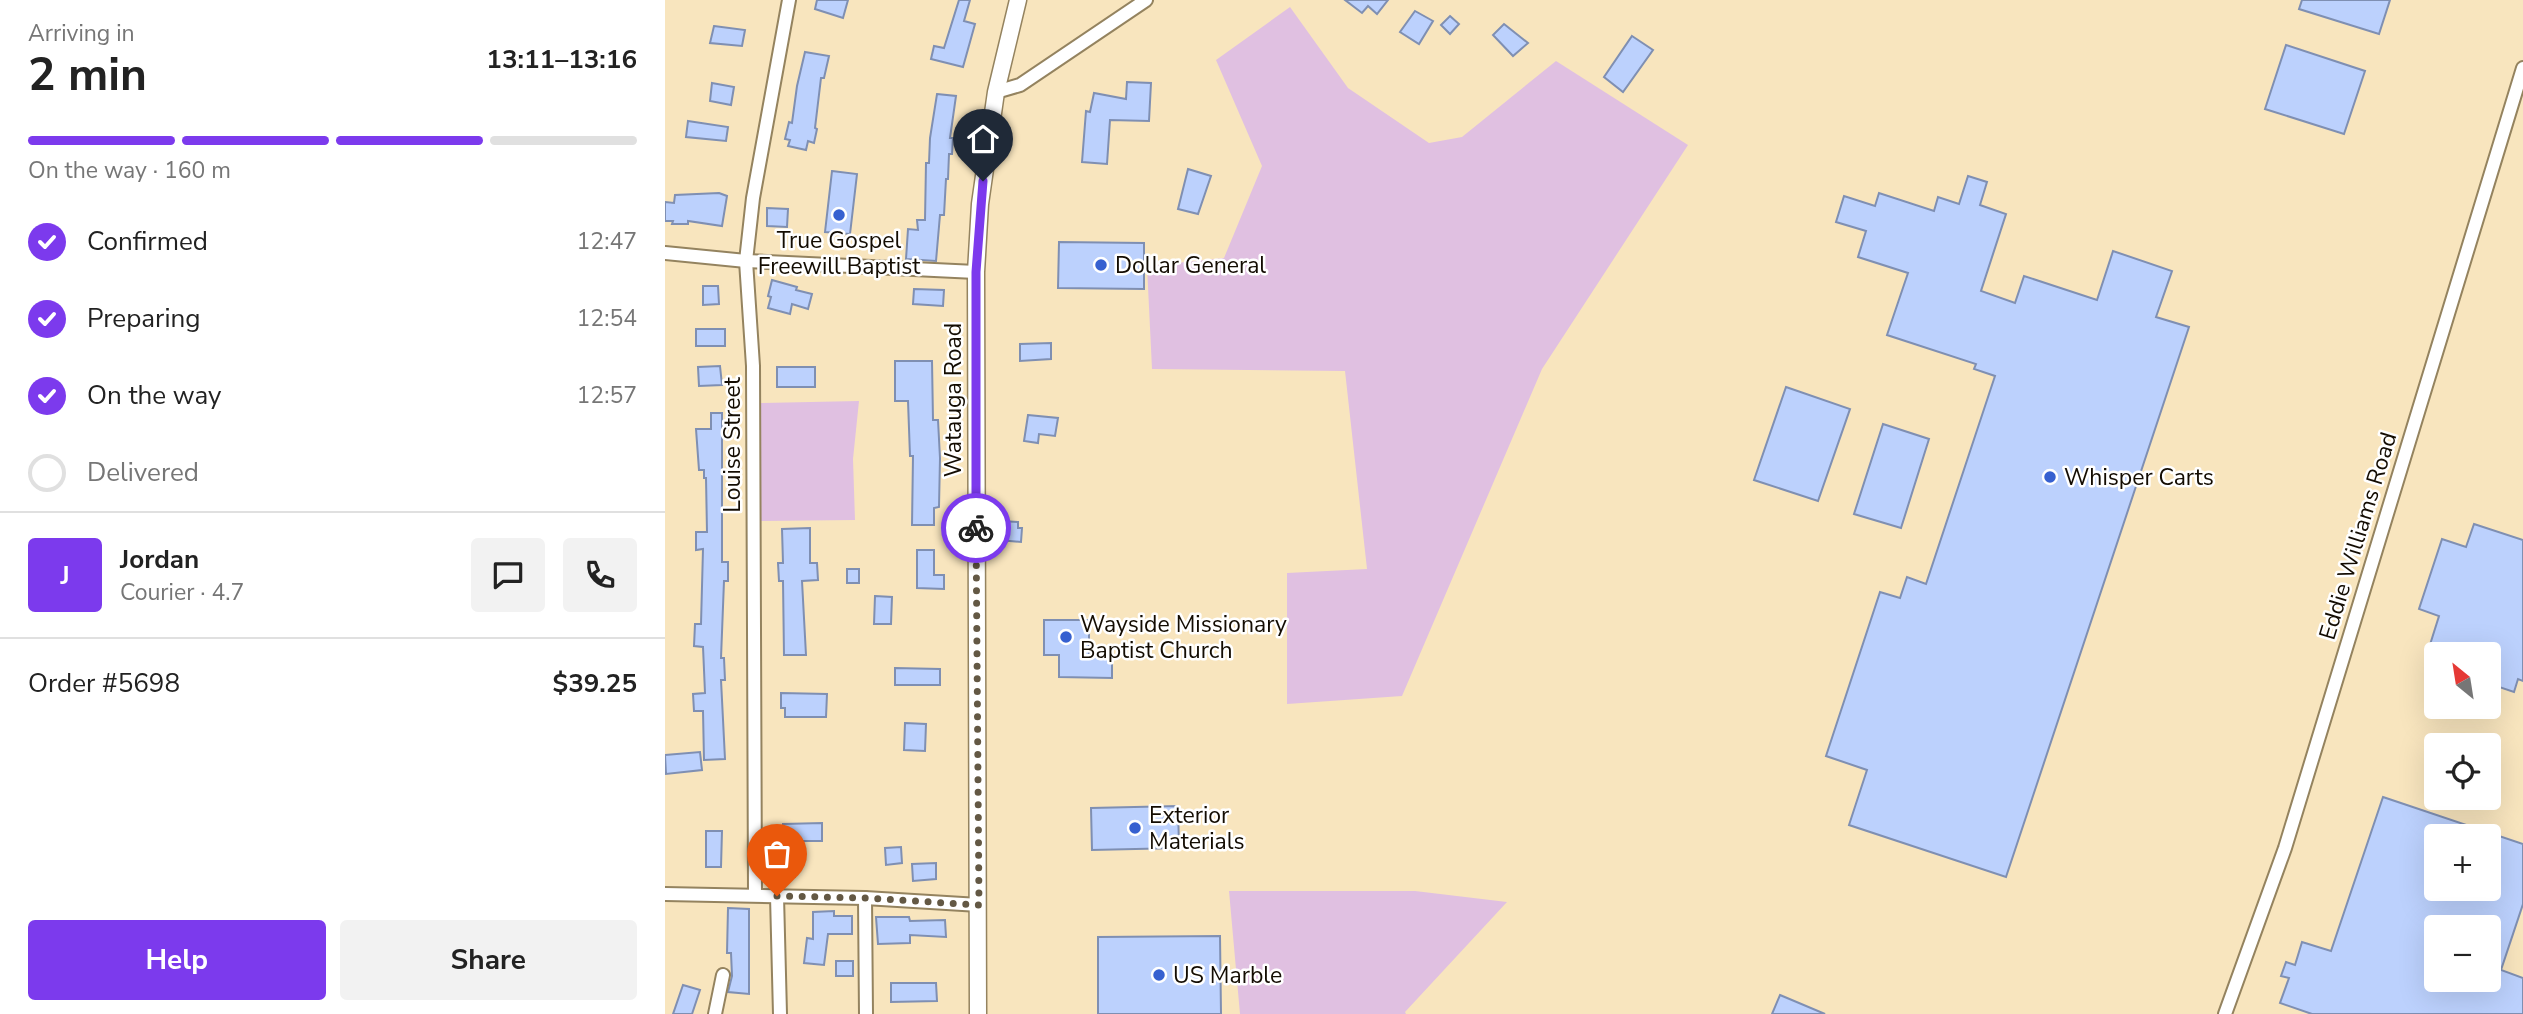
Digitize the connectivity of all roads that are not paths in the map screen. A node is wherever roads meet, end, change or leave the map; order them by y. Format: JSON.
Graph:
{"nodes":[{"id":1,"x":789,"y":0,"type":"edge"},
{"id":2,"x":1018,"y":0,"type":"edge"},
{"id":3,"x":1146,"y":0,"type":"edge"},
{"id":4,"x":2523,"y":68,"type":"edge"},
{"id":5,"x":996,"y":92,"type":"junction"},
{"id":6,"x":665,"y":253,"type":"edge"},
{"id":7,"x":746,"y":261,"type":"junction"},
{"id":8,"x":976,"y":272,"type":"junction"},
{"id":9,"x":665,"y":894,"type":"edge"},
{"id":10,"x":755,"y":894,"type":"junction"},
{"id":11,"x":777,"y":896,"type":"junction"},
{"id":12,"x":865,"y":898,"type":"junction"},
{"id":13,"x":979,"y":905,"type":"junction"},
{"id":14,"x":723,"y":975,"type":"dead end"},
{"id":15,"x":715,"y":1014,"type":"edge"},
{"id":16,"x":780,"y":1014,"type":"edge"},
{"id":17,"x":866,"y":1014,"type":"edge"},
{"id":18,"x":978,"y":1014,"type":"edge"},
{"id":19,"x":2225,"y":1014,"type":"edge"}],
"edges":[{"from":1,"to":7,"type":"street","name":"Louise Street"},
{"from":2,"to":5,"type":"main road","name":"Watauga Road"},
{"from":3,"to":5,"type":"street"},
{"from":4,"to":19,"type":"street","name":"Eddie Williams Road"},
{"from":5,"to":8,"type":"main road","name":"Watauga Road"},
{"from":6,"to":7,"type":"street"},
{"from":7,"to":8,"type":"street"},
{"from":7,"to":10,"type":"street","name":"Louise Street"},
{"from":8,"to":13,"type":"main road","name":"Watauga Road"},
{"from":9,"to":10,"type":"street"},
{"from":10,"to":11,"type":"street"},
{"from":11,"to":12,"type":"street"},
{"from":11,"to":16,"type":"street"},
{"from":12,"to":13,"type":"street"},
{"from":12,"to":17,"type":"street"},
{"from":13,"to":18,"type":"main road","name":"Watauga Road"},
{"from":14,"to":15,"type":"street"}]}
